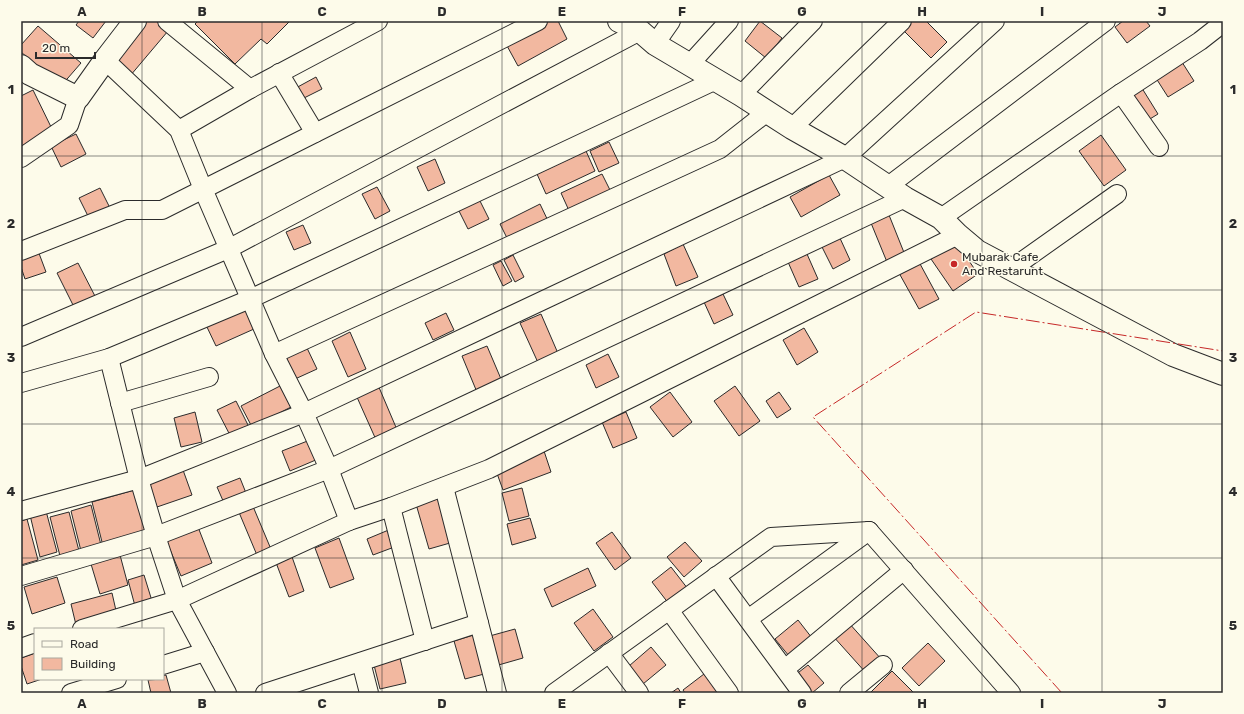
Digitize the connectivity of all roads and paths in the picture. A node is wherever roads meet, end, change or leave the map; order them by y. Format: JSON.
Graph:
{"nodes":[{"id":1,"x":135,"y":21,"type":"edge"},
{"id":2,"x":167,"y":21,"type":"edge"},
{"id":3,"x":378,"y":21,"type":"edge"},
{"id":4,"x":538,"y":21,"type":"edge"},
{"id":5,"x":619,"y":21,"type":"edge"},
{"id":6,"x":671,"y":21,"type":"edge"},
{"id":7,"x":729,"y":21,"type":"edge"},
{"id":8,"x":813,"y":21,"type":"edge"},
{"id":9,"x":902,"y":21,"type":"edge"},
{"id":10,"x":996,"y":21,"type":"edge"},
{"id":11,"x":1106,"y":21,"type":"edge"},
{"id":12,"x":1223,"y":23,"type":"edge"},
{"id":13,"x":648,"y":38,"type":"junction"},
{"id":14,"x":105,"y":60,"type":"junction"},
{"id":15,"x":690,"y":64,"type":"junction"},
{"id":16,"x":24,"y":72,"type":"edge"},
{"id":17,"x":279,"y":73,"type":"junction"},
{"id":18,"x":716,"y":80,"type":"junction"},
{"id":19,"x":250,"y":89,"type":"junction"},
{"id":20,"x":1122,"y":93,"type":"junction"},
{"id":21,"x":741,"y":95,"type":"junction"},
{"id":22,"x":78,"y":98,"type":"junction"},
{"id":23,"x":767,"y":112,"type":"junction"},
{"id":24,"x":792,"y":128,"type":"junction"},
{"id":25,"x":179,"y":130,"type":"junction"},
{"id":26,"x":316,"y":133,"type":"junction"},
{"id":27,"x":1159,"y":147,"type":"dead end"},
{"id":28,"x":21,"y":158,"type":"edge"},
{"id":29,"x":845,"y":158,"type":"junction"},
{"id":30,"x":886,"y":187,"type":"junction"},
{"id":31,"x":203,"y":190,"type":"junction"},
{"id":32,"x":1116,"y":194,"type":"dead end"},
{"id":33,"x":905,"y":198,"type":"junction"},
{"id":34,"x":941,"y":218,"type":"junction"},
{"id":35,"x":958,"y":235,"type":"junction"},
{"id":36,"x":228,"y":249,"type":"junction"},
{"id":37,"x":21,"y":251,"type":"edge"},
{"id":38,"x":1011,"y":269,"type":"junction"},
{"id":39,"x":250,"y":299,"type":"junction"},
{"id":40,"x":21,"y":337,"type":"edge"},
{"id":41,"x":274,"y":354,"type":"junction"},
{"id":42,"x":109,"y":358,"type":"junction"},
{"id":43,"x":1223,"y":374,"type":"edge"},
{"id":44,"x":209,"y":377,"type":"dead end"},
{"id":45,"x":21,"y":383,"type":"edge"},
{"id":46,"x":120,"y":403,"type":"junction"},
{"id":47,"x":304,"y":413,"type":"junction"},
{"id":48,"x":329,"y":469,"type":"junction"},
{"id":49,"x":139,"y":479,"type":"junction"},
{"id":50,"x":444,"y":487,"type":"junction"},
{"id":51,"x":391,"y":507,"type":"junction"},
{"id":52,"x":21,"y":511,"type":"edge"},
{"id":53,"x":349,"y":521,"type":"junction"},
{"id":54,"x":869,"y":531,"type":"junction"},
{"id":55,"x":156,"y":536,"type":"junction"},
{"id":56,"x":904,"y":570,"type":"junction"},
{"id":57,"x":21,"y":576,"type":"edge"},
{"id":58,"x":716,"y":576,"type":"junction"},
{"id":59,"x":177,"y":600,"type":"junction"},
{"id":60,"x":669,"y":610,"type":"junction"},
{"id":61,"x":748,"y":619,"type":"junction"},
{"id":62,"x":479,"y":623,"type":"junction"},
{"id":63,"x":85,"y":628,"type":"edge"},
{"id":64,"x":425,"y":641,"type":"junction"},
{"id":65,"x":34,"y":643,"type":"edge"},
{"id":66,"x":21,"y":648,"type":"edge"},
{"id":67,"x":205,"y":652,"type":"junction"},
{"id":68,"x":609,"y":653,"type":"junction"},
{"id":69,"x":362,"y":662,"type":"junction"},
{"id":70,"x":164,"y":665,"type":"edge"},
{"id":71,"x":883,"y":665,"type":"dead end"},
{"id":72,"x":785,"y":669,"type":"junction"},
{"id":73,"x":114,"y":680,"type":"edge"},
{"id":74,"x":306,"y":687,"type":"edge"},
{"id":75,"x":71,"y":693,"type":"edge"},
{"id":76,"x":227,"y":693,"type":"edge"},
{"id":77,"x":265,"y":693,"type":"edge"},
{"id":78,"x":369,"y":693,"type":"edge"},
{"id":79,"x":497,"y":693,"type":"edge"},
{"id":80,"x":554,"y":693,"type":"edge"},
{"id":81,"x":639,"y":693,"type":"edge"},
{"id":82,"x":729,"y":693,"type":"edge"},
{"id":83,"x":802,"y":693,"type":"edge"},
{"id":84,"x":849,"y":693,"type":"edge"},
{"id":85,"x":1011,"y":693,"type":"edge"}],
"edges":[{"from":1,"to":14,"type":"street"},
{"from":2,"to":19,"type":"street"},
{"from":3,"to":17,"type":"street"},
{"from":4,"to":26,"type":"street"},
{"from":5,"to":13,"type":"street"},
{"from":6,"to":13,"type":"street"},
{"from":7,"to":15,"type":"street"},
{"from":8,"to":21,"type":"street"},
{"from":9,"to":24,"type":"street"},
{"from":10,"to":29,"type":"street"},
{"from":11,"to":30,"type":"street"},
{"from":12,"to":20,"type":"street"},
{"from":13,"to":15,"type":"street"},
{"from":13,"to":36,"type":"street"},
{"from":14,"to":22,"type":"street"},
{"from":14,"to":25,"type":"street"},
{"from":15,"to":18,"type":"street"},
{"from":16,"to":22,"type":"street"},
{"from":17,"to":19,"type":"street"},
{"from":17,"to":26,"type":"street"},
{"from":18,"to":21,"type":"street"},
{"from":18,"to":39,"type":"street"},
{"from":19,"to":25,"type":"street"},
{"from":20,"to":27,"type":"street"},
{"from":20,"to":34,"type":"street"},
{"from":21,"to":23,"type":"street"},
{"from":22,"to":28,"type":"street"},
{"from":23,"to":24,"type":"street"},
{"from":23,"to":41,"type":"street"},
{"from":24,"to":29,"type":"street"},
{"from":25,"to":31,"type":"street"},
{"from":26,"to":31,"type":"street"},
{"from":29,"to":30,"type":"street"},
{"from":29,"to":47,"type":"street"},
{"from":30,"to":33,"type":"street"},
{"from":31,"to":36,"type":"street"},
{"from":31,"to":37,"type":"street"},
{"from":32,"to":38,"type":"street"},
{"from":33,"to":34,"type":"street"},
{"from":33,"to":48,"type":"street"},
{"from":34,"to":35,"type":"street"},
{"from":35,"to":38,"type":"street"},
{"from":35,"to":50,"type":"street"},
{"from":36,"to":39,"type":"street"},
{"from":36,"to":40,"type":"street"},
{"from":38,"to":43,"type":"street"},
{"from":39,"to":41,"type":"street"},
{"from":39,"to":42,"type":"street"},
{"from":41,"to":47,"type":"street"},
{"from":42,"to":45,"type":"street"},
{"from":42,"to":46,"type":"street"},
{"from":44,"to":46,"type":"street"},
{"from":46,"to":49,"type":"street"},
{"from":47,"to":48,"type":"street"},
{"from":47,"to":49,"type":"street"},
{"from":48,"to":53,"type":"street"},
{"from":48,"to":55,"type":"street"},
{"from":49,"to":52,"type":"street"},
{"from":49,"to":55,"type":"street"},
{"from":50,"to":51,"type":"street"},
{"from":50,"to":62,"type":"street"},
{"from":51,"to":53,"type":"street"},
{"from":51,"to":64,"type":"street"},
{"from":53,"to":59,"type":"street"},
{"from":54,"to":56,"type":"street"},
{"from":54,"to":58,"type":"street"},
{"from":54,"to":61,"type":"street"},
{"from":55,"to":57,"type":"street"},
{"from":55,"to":59,"type":"street"},
{"from":56,"to":72,"type":"street"},
{"from":56,"to":85,"type":"street"},
{"from":58,"to":60,"type":"street"},
{"from":58,"to":61,"type":"street"},
{"from":59,"to":63,"type":"street"},
{"from":59,"to":67,"type":"street"},
{"from":60,"to":68,"type":"street"},
{"from":60,"to":82,"type":"street"},
{"from":61,"to":72,"type":"street"},
{"from":62,"to":64,"type":"street"},
{"from":62,"to":79,"type":"street"},
{"from":64,"to":69,"type":"street"},
{"from":65,"to":66,"type":"street"},
{"from":67,"to":70,"type":"street"},
{"from":67,"to":76,"type":"street"},
{"from":68,"to":80,"type":"street"},
{"from":68,"to":81,"type":"street"},
{"from":69,"to":74,"type":"street"},
{"from":69,"to":78,"type":"street"},
{"from":71,"to":84,"type":"street"},
{"from":72,"to":83,"type":"street"},
{"from":73,"to":75,"type":"street"},
{"from":74,"to":77,"type":"street"}]}
